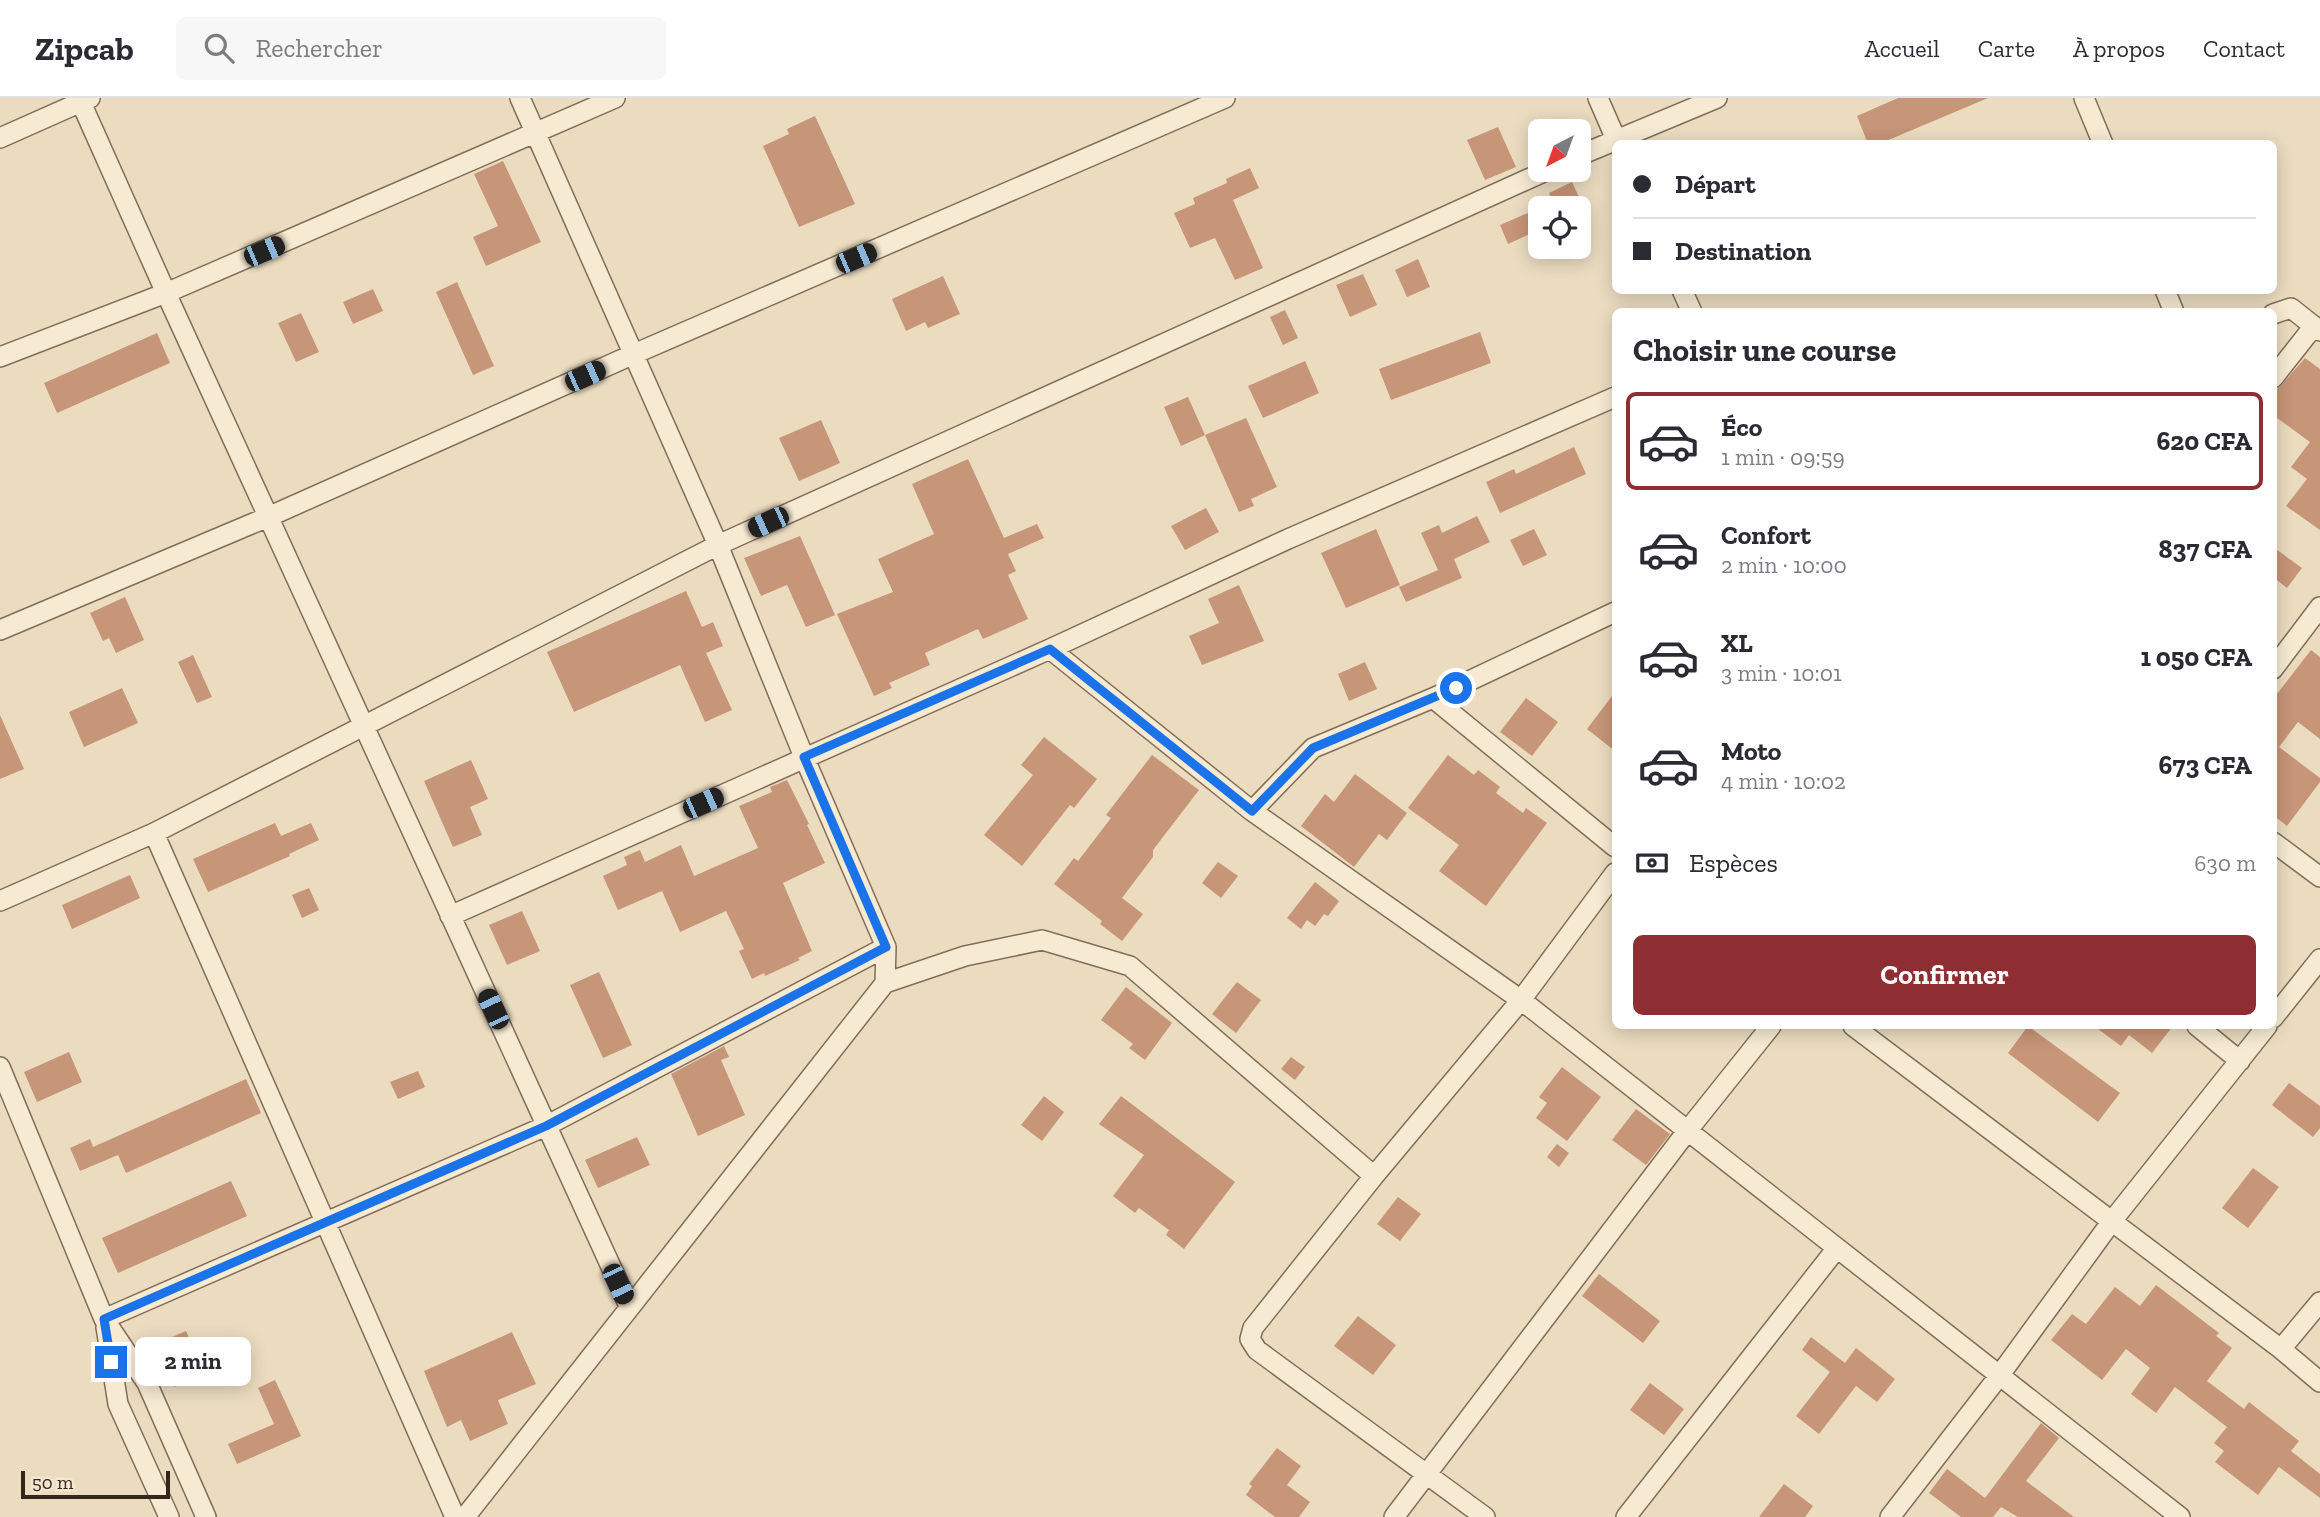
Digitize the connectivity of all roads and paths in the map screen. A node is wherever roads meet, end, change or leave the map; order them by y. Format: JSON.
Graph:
{"nodes":[{"id":1,"x":520,"y":98,"type":"edge"},
{"id":2,"x":615,"y":98,"type":"edge"},
{"id":3,"x":1226,"y":98,"type":"edge"},
{"id":4,"x":1598,"y":98,"type":"edge"},
{"id":5,"x":1717,"y":98,"type":"edge"},
{"id":6,"x":2084,"y":98,"type":"edge"},
{"id":7,"x":83,"y":99,"type":"edge"},
{"id":8,"x":535,"y":133,"type":"junction"},
{"id":9,"x":0,"y":138,"type":"edge"},
{"id":10,"x":1617,"y":140,"type":"edge"},
{"id":11,"x":1619,"y":140,"type":"edge"},
{"id":12,"x":2101,"y":140,"type":"edge"},
{"id":13,"x":1612,"y":143,"type":"edge"},
{"id":14,"x":1591,"y":151,"type":"edge"},
{"id":15,"x":1528,"y":179,"type":"edge"},
{"id":16,"x":166,"y":293,"type":"junction"},
{"id":17,"x":2277,"y":313,"type":"edge"},
{"id":18,"x":2317,"y":329,"type":"edge"},
{"id":19,"x":634,"y":354,"type":"junction"},
{"id":20,"x":0,"y":357,"type":"edge"},
{"id":21,"x":2277,"y":374,"type":"edge"},
{"id":22,"x":1612,"y":398,"type":"edge"},
{"id":23,"x":268,"y":517,"type":"junction"},
{"id":24,"x":718,"y":545,"type":"junction"},
{"id":25,"x":2320,"y":607,"type":"edge"},
{"id":26,"x":1612,"y":613,"type":"edge"},
{"id":27,"x":0,"y":630,"type":"edge"},
{"id":28,"x":1050,"y":649,"type":"junction"},
{"id":29,"x":2277,"y":664,"type":"edge"},
{"id":30,"x":1433,"y":698,"type":"junction"},
{"id":31,"x":363,"y":724,"type":"junction"},
{"id":32,"x":804,"y":757,"type":"junction"},
{"id":33,"x":1252,"y":811,"type":"junction"},
{"id":34,"x":154,"y":833,"type":"junction"},
{"id":35,"x":1612,"y":845,"type":"edge"},
{"id":36,"x":2277,"y":845,"type":"edge"},
{"id":37,"x":1612,"y":877,"type":"edge"},
{"id":38,"x":2320,"y":877,"type":"edge"},
{"id":39,"x":0,"y":901,"type":"edge"},
{"id":40,"x":450,"y":916,"type":"junction"},
{"id":41,"x":886,"y":947,"type":"junction"},
{"id":42,"x":2320,"y":959,"type":"edge"},
{"id":43,"x":885,"y":983,"type":"junction"},
{"id":44,"x":1521,"y":1000,"type":"junction"},
{"id":45,"x":2277,"y":1013,"type":"edge"},
{"id":46,"x":1769,"y":1029,"type":"edge"},
{"id":47,"x":1857,"y":1029,"type":"edge"},
{"id":48,"x":2201,"y":1029,"type":"edge"},
{"id":49,"x":2265,"y":1029,"type":"edge"},
{"id":50,"x":2239,"y":1061,"type":"junction"},
{"id":51,"x":0,"y":1067,"type":"edge"},
{"id":52,"x":546,"y":1126,"type":"junction"},
{"id":53,"x":1688,"y":1130,"type":"junction"},
{"id":54,"x":1374,"y":1176,"type":"junction"},
{"id":55,"x":2112,"y":1221,"type":"junction"},
{"id":56,"x":327,"y":1223,"type":"junction"},
{"id":57,"x":1837,"y":1248,"type":"junction"},
{"id":58,"x":2320,"y":1302,"type":"edge"},
{"id":59,"x":629,"y":1306,"type":"junction"},
{"id":60,"x":104,"y":1319,"type":"junction"},
{"id":61,"x":2281,"y":1349,"type":"junction"},
{"id":62,"x":1999,"y":1376,"type":"junction"},
{"id":63,"x":2320,"y":1382,"type":"edge"},
{"id":64,"x":1426,"y":1474,"type":"junction"},
{"id":65,"x":170,"y":1517,"type":"edge"},
{"id":66,"x":205,"y":1517,"type":"edge"},
{"id":67,"x":455,"y":1517,"type":"edge"},
{"id":68,"x":466,"y":1517,"type":"edge"},
{"id":69,"x":1394,"y":1517,"type":"edge"},
{"id":70,"x":1485,"y":1517,"type":"edge"},
{"id":71,"x":1626,"y":1517,"type":"edge"},
{"id":72,"x":1890,"y":1517,"type":"edge"},
{"id":73,"x":2180,"y":1517,"type":"edge"}],
"edges":[{"from":1,"to":8,"type":"street"},
{"from":2,"to":8,"type":"street"},
{"from":3,"to":19,"type":"street"},
{"from":4,"to":10,"type":"street"},
{"from":5,"to":11,"type":"street"},
{"from":6,"to":12,"type":"street"},
{"from":7,"to":9,"type":"street"},
{"from":7,"to":16,"type":"street"},
{"from":8,"to":16,"type":"street"},
{"from":8,"to":19,"type":"street"},
{"from":13,"to":14,"type":"street"},
{"from":15,"to":24,"type":"street"},
{"from":16,"to":20,"type":"street"},
{"from":16,"to":23,"type":"street"},
{"from":17,"to":18,"type":"street"},
{"from":18,"to":21,"type":"street"},
{"from":19,"to":23,"type":"street"},
{"from":19,"to":24,"type":"street"},
{"from":22,"to":28,"type":"street"},
{"from":23,"to":27,"type":"street"},
{"from":23,"to":31,"type":"street"},
{"from":24,"to":31,"type":"street"},
{"from":24,"to":32,"type":"street"},
{"from":25,"to":29,"type":"street"},
{"from":26,"to":30,"type":"street"},
{"from":28,"to":32,"type":"street"},
{"from":28,"to":33,"type":"street"},
{"from":30,"to":33,"type":"street"},
{"from":30,"to":35,"type":"street"},
{"from":31,"to":34,"type":"street"},
{"from":31,"to":40,"type":"street"},
{"from":32,"to":40,"type":"street"},
{"from":32,"to":41,"type":"street"},
{"from":33,"to":44,"type":"street"},
{"from":34,"to":39,"type":"street"},
{"from":34,"to":56,"type":"street"},
{"from":36,"to":38,"type":"street"},
{"from":37,"to":44,"type":"street"},
{"from":40,"to":52,"type":"street"},
{"from":41,"to":43,"type":"street"},
{"from":41,"to":52,"type":"street"},
{"from":42,"to":45,"type":"street"},
{"from":43,"to":54,"type":"street"},
{"from":43,"to":59,"type":"street"},
{"from":44,"to":53,"type":"street"},
{"from":44,"to":54,"type":"street"},
{"from":46,"to":53,"type":"street"},
{"from":47,"to":55,"type":"street"},
{"from":48,"to":50,"type":"street"},
{"from":49,"to":50,"type":"street"},
{"from":50,"to":55,"type":"street"},
{"from":51,"to":60,"type":"street"},
{"from":52,"to":56,"type":"street"},
{"from":52,"to":59,"type":"street"},
{"from":53,"to":57,"type":"street"},
{"from":53,"to":64,"type":"street"},
{"from":54,"to":64,"type":"street"},
{"from":55,"to":61,"type":"street"},
{"from":55,"to":62,"type":"street"},
{"from":56,"to":60,"type":"street"},
{"from":56,"to":67,"type":"street"},
{"from":57,"to":62,"type":"street"},
{"from":57,"to":71,"type":"street"},
{"from":58,"to":61,"type":"street"},
{"from":59,"to":68,"type":"street"},
{"from":60,"to":65,"type":"street"},
{"from":60,"to":66,"type":"street"},
{"from":61,"to":63,"type":"street"},
{"from":62,"to":72,"type":"street"},
{"from":62,"to":73,"type":"street"},
{"from":64,"to":69,"type":"street"},
{"from":64,"to":70,"type":"street"}]}
